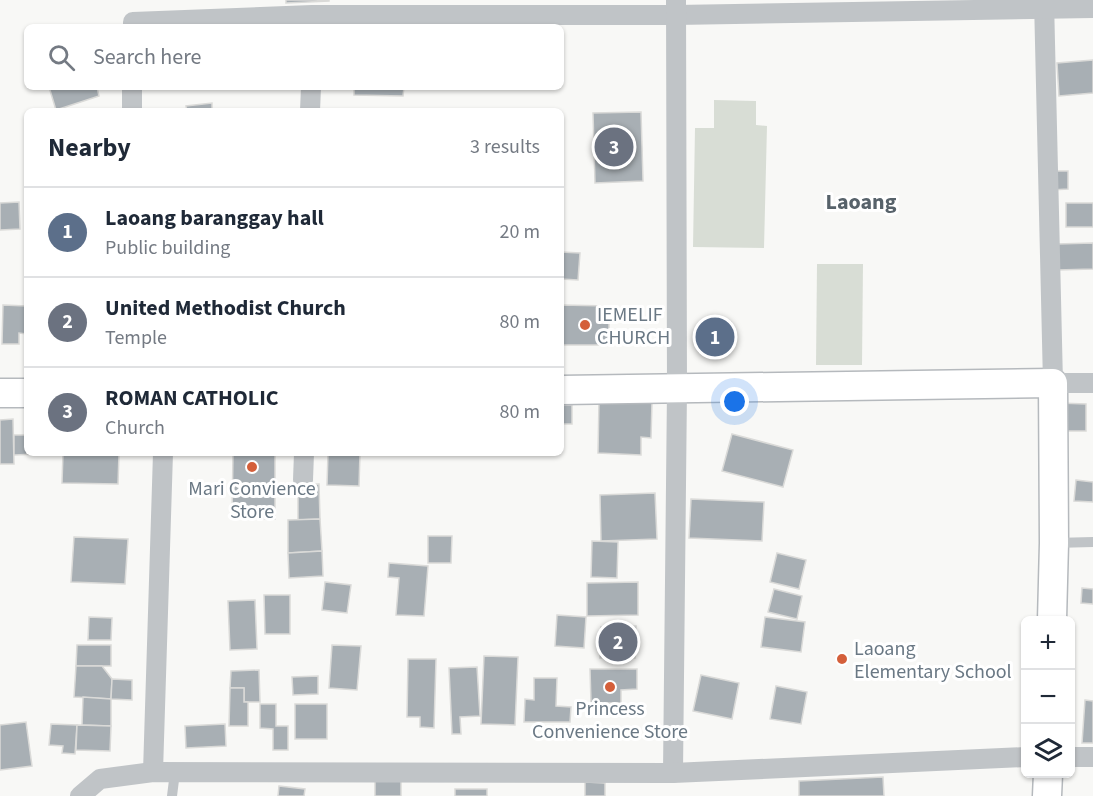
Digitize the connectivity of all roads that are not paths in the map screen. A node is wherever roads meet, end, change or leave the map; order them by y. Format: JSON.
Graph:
{"nodes":[{"id":1,"x":1044,"y":4,"type":"edge"},
{"id":2,"x":676,"y":8,"type":"edge"},
{"id":3,"x":1093,"y":8,"type":"edge"},
{"id":4,"x":312,"y":21,"type":"edge"},
{"id":5,"x":133,"y":24,"type":"edge"},
{"id":6,"x":132,"y":90,"type":"edge"},
{"id":7,"x":310,"y":90,"type":"edge"},
{"id":8,"x":132,"y":108,"type":"edge"},
{"id":9,"x":310,"y":108,"type":"edge"},
{"id":10,"x":1053,"y":383,"type":"junction"},
{"id":11,"x":1093,"y":383,"type":"edge"},
{"id":12,"x":677,"y":389,"type":"junction"},
{"id":13,"x":564,"y":390,"type":"edge"},
{"id":14,"x":0,"y":393,"type":"edge"},
{"id":15,"x":24,"y":393,"type":"edge"},
{"id":16,"x":163,"y":456,"type":"edge"},
{"id":17,"x":303,"y":456,"type":"edge"},
{"id":18,"x":303,"y":480,"type":"dead end"},
{"id":19,"x":1093,"y":542,"type":"edge"},
{"id":20,"x":1054,"y":543,"type":"junction"},
{"id":21,"x":1052,"y":616,"type":"edge"},
{"id":22,"x":1021,"y":757,"type":"edge"},
{"id":23,"x":1075,"y":757,"type":"edge"},
{"id":24,"x":1093,"y":757,"type":"edge"},
{"id":25,"x":153,"y":772,"type":"junction"},
{"id":26,"x":175,"y":772,"type":"junction"},
{"id":27,"x":673,"y":773,"type":"junction"},
{"id":28,"x":1048,"y":778,"type":"edge"},
{"id":29,"x":80,"y":796,"type":"edge"},
{"id":30,"x":172,"y":796,"type":"edge"},
{"id":31,"x":1047,"y":796,"type":"edge"}],
"edges":[{"from":1,"to":2,"type":"street"},
{"from":1,"to":3,"type":"street"},
{"from":1,"to":10,"type":"street"},
{"from":2,"to":4,"type":"street"},
{"from":2,"to":12,"type":"street"},
{"from":4,"to":5,"type":"street"},
{"from":6,"to":8,"type":"street"},
{"from":7,"to":9,"type":"street"},
{"from":10,"to":11,"type":"street"},
{"from":10,"to":12,"type":"street"},
{"from":10,"to":20,"type":"street"},
{"from":12,"to":13,"type":"street"},
{"from":12,"to":27,"type":"street"},
{"from":14,"to":15,"type":"street"},
{"from":16,"to":25,"type":"street"},
{"from":17,"to":18,"type":"street"},
{"from":19,"to":20,"type":"lane"},
{"from":20,"to":21,"type":"street"},
{"from":22,"to":27,"type":"street"},
{"from":23,"to":24,"type":"street"},
{"from":25,"to":26,"type":"street"},
{"from":25,"to":29,"type":"street"},
{"from":26,"to":27,"type":"street"},
{"from":26,"to":30,"type":"lane"},
{"from":28,"to":31,"type":"street"}]}
